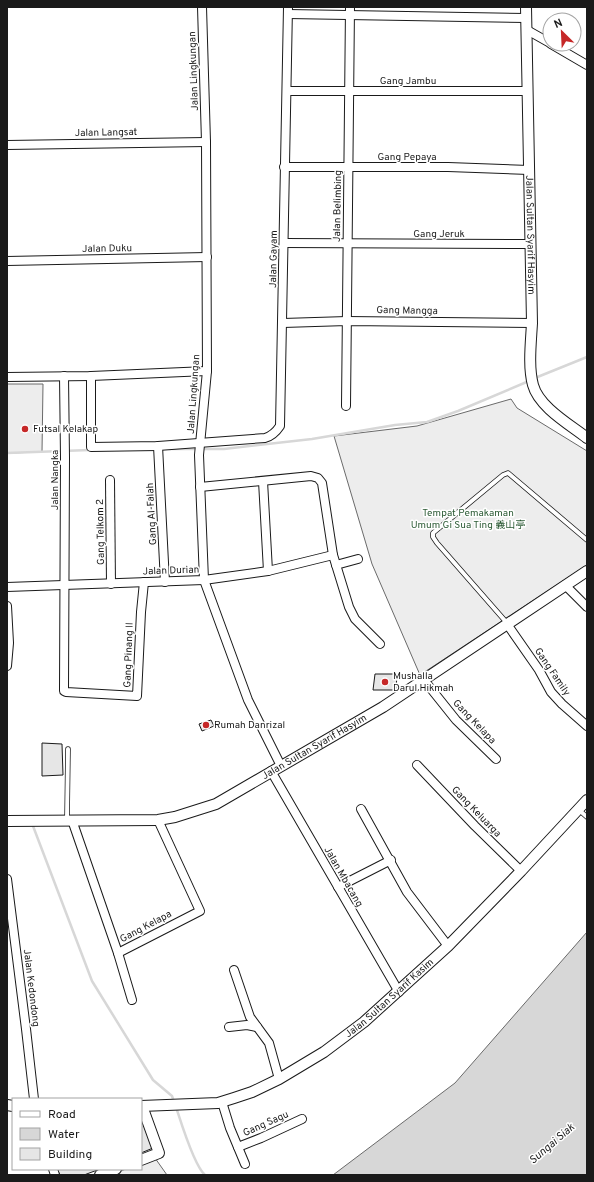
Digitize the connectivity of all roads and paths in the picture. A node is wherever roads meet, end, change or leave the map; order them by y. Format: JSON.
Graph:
{"nodes":[{"id":1,"x":202,"y":7,"type":"edge"},
{"id":2,"x":526,"y":7,"type":"edge"},
{"id":3,"x":288,"y":11,"type":"edge"},
{"id":4,"x":350,"y":11,"type":"edge"},
{"id":5,"x":526,"y":18,"type":"junction"},
{"id":6,"x":526,"y":30,"type":"junction"},
{"id":7,"x":542,"y":39,"type":"edge"},
{"id":8,"x":565,"y":52,"type":"edge"},
{"id":9,"x":587,"y":65,"type":"edge"},
{"id":10,"x":287,"y":91,"type":"junction"},
{"id":11,"x":349,"y":91,"type":"junction"},
{"id":12,"x":528,"y":91,"type":"junction"},
{"id":13,"x":206,"y":142,"type":"junction"},
{"id":14,"x":7,"y":145,"type":"edge"},
{"id":15,"x":284,"y":167,"type":"junction"},
{"id":16,"x":349,"y":168,"type":"junction"},
{"id":17,"x":529,"y":170,"type":"junction"},
{"id":18,"x":284,"y":243,"type":"junction"},
{"id":19,"x":347,"y":244,"type":"junction"},
{"id":20,"x":530,"y":244,"type":"junction"},
{"id":21,"x":207,"y":257,"type":"junction"},
{"id":22,"x":7,"y":261,"type":"edge"},
{"id":23,"x":347,"y":321,"type":"junction"},
{"id":24,"x":283,"y":323,"type":"junction"},
{"id":25,"x":532,"y":323,"type":"junction"},
{"id":26,"x":206,"y":371,"type":"junction"},
{"id":27,"x":64,"y":376,"type":"junction"},
{"id":28,"x":91,"y":376,"type":"junction"},
{"id":29,"x":7,"y":377,"type":"edge"},
{"id":30,"x":346,"y":406,"type":"dead end"},
{"id":31,"x":587,"y":438,"type":"edge"},
{"id":32,"x":201,"y":443,"type":"junction"},
{"id":33,"x":158,"y":446,"type":"junction"},
{"id":34,"x":110,"y":480,"type":"dead end"},
{"id":35,"x":263,"y":481,"type":"junction"},
{"id":36,"x":200,"y":487,"type":"junction"},
{"id":37,"x":587,"y":540,"type":"edge"},
{"id":38,"x":333,"y":555,"type":"junction"},
{"id":39,"x":358,"y":559,"type":"dead end"},
{"id":40,"x":336,"y":565,"type":"junction"},
{"id":41,"x":268,"y":571,"type":"junction"},
{"id":42,"x":587,"y":571,"type":"edge"},
{"id":43,"x":204,"y":580,"type":"junction"},
{"id":44,"x":144,"y":582,"type":"junction"},
{"id":45,"x":165,"y":582,"type":"junction"},
{"id":46,"x":65,"y":584,"type":"junction"},
{"id":47,"x":111,"y":584,"type":"junction"},
{"id":48,"x":565,"y":585,"type":"junction"},
{"id":49,"x":7,"y":587,"type":"edge"},
{"id":50,"x":7,"y":606,"type":"edge"},
{"id":51,"x":587,"y":608,"type":"edge"},
{"id":52,"x":64,"y":612,"type":"joint"},
{"id":53,"x":508,"y":624,"type":"junction"},
{"id":54,"x":380,"y":644,"type":"dead end"},
{"id":55,"x":7,"y":666,"type":"edge"},
{"id":56,"x":424,"y":680,"type":"junction"},
{"id":57,"x":587,"y":726,"type":"edge"},
{"id":58,"x":68,"y":749,"type":"dead end"},
{"id":59,"x":496,"y":759,"type":"dead end"},
{"id":60,"x":417,"y":765,"type":"dead end"},
{"id":61,"x":281,"y":766,"type":"junction"},
{"id":62,"x":271,"y":771,"type":"junction"},
{"id":63,"x":587,"y":800,"type":"edge"},
{"id":64,"x":361,"y":809,"type":"dead end"},
{"id":65,"x":579,"y":810,"type":"junction"},
{"id":66,"x":587,"y":818,"type":"edge"},
{"id":67,"x":69,"y":820,"type":"junction"},
{"id":68,"x":158,"y":820,"type":"junction"},
{"id":69,"x":7,"y":821,"type":"edge"},
{"id":70,"x":391,"y":860,"type":"junction"},
{"id":71,"x":521,"y":871,"type":"junction"},
{"id":72,"x":7,"y":879,"type":"edge"},
{"id":73,"x":338,"y":887,"type":"junction"},
{"id":74,"x":448,"y":946,"type":"junction"},
{"id":75,"x":118,"y":954,"type":"junction"},
{"id":76,"x":234,"y":970,"type":"dead end"},
{"id":77,"x":399,"y":992,"type":"junction"},
{"id":78,"x":132,"y":1000,"type":"dead end"},
{"id":79,"x":229,"y":1027,"type":"dead end"},
{"id":80,"x":257,"y":1027,"type":"junction"},
{"id":81,"x":279,"y":1079,"type":"junction"},
{"id":82,"x":34,"y":1098,"type":"edge"},
{"id":83,"x":222,"y":1102,"type":"junction"},
{"id":84,"x":142,"y":1106,"type":"edge"},
{"id":85,"x":302,"y":1119,"type":"dead end"},
{"id":86,"x":238,"y":1147,"type":"junction"},
{"id":87,"x":142,"y":1160,"type":"edge"},
{"id":88,"x":245,"y":1164,"type":"dead end"},
{"id":89,"x":113,"y":1170,"type":"edge"},
{"id":90,"x":100,"y":1175,"type":"edge"}],
"edges":[{"from":1,"to":13,"type":"street","name":"Jalan Lingkungan"},
{"from":2,"to":5,"type":"street","name":"Jalan Sultan Syarif Hasyim"},
{"from":3,"to":4,"type":"street"},
{"from":3,"to":10,"type":"street","name":"Jalan Gayam"},
{"from":4,"to":5,"type":"street"},
{"from":4,"to":11,"type":"street","name":"Jalan Belimbing"},
{"from":5,"to":6,"type":"street","name":"Jalan Sultan Syarif Hasyim"},
{"from":6,"to":7,"type":"street"},
{"from":6,"to":12,"type":"street","name":"Jalan Sultan Syarif Hasyim"},
{"from":8,"to":9,"type":"street"},
{"from":10,"to":11,"type":"street","name":"Gang Jambu"},
{"from":10,"to":15,"type":"street","name":"Jalan Gayam"},
{"from":11,"to":12,"type":"street","name":"Gang Jambu"},
{"from":11,"to":16,"type":"street","name":"Jalan Belimbing"},
{"from":12,"to":17,"type":"street","name":"Jalan Sultan Syarif Hasyim"},
{"from":13,"to":14,"type":"street","name":"Jalan Langsat"},
{"from":13,"to":21,"type":"street","name":"Jalan Lingkungan"},
{"from":15,"to":16,"type":"street","name":"Gang Pepaya"},
{"from":15,"to":18,"type":"street","name":"Jalan Gayam"},
{"from":16,"to":17,"type":"street","name":"Gang Pepaya"},
{"from":16,"to":19,"type":"street","name":"Jalan Belimbing"},
{"from":17,"to":20,"type":"street","name":"Jalan Sultan Syarif Hasyim"},
{"from":18,"to":19,"type":"street","name":"Gang Jeruk"},
{"from":18,"to":24,"type":"street","name":"Jalan Gayam"},
{"from":19,"to":20,"type":"street","name":"Gang Jeruk"},
{"from":19,"to":23,"type":"street","name":"Jalan Belimbing"},
{"from":20,"to":25,"type":"street","name":"Jalan Sultan Syarif Hasyim"},
{"from":21,"to":22,"type":"street","name":"Jalan Duku"},
{"from":21,"to":26,"type":"street","name":"Jalan Lingkungan"},
{"from":23,"to":24,"type":"street","name":"Gang Mangga"},
{"from":23,"to":25,"type":"street","name":"Gang Mangga"},
{"from":23,"to":30,"type":"street","name":"Jalan Belimbing"},
{"from":24,"to":32,"type":"street","name":"Jalan Gayam"},
{"from":25,"to":31,"type":"street","name":"Jalan Sultan Syarif Hasyim"},
{"from":26,"to":28,"type":"street"},
{"from":26,"to":32,"type":"street","name":"Jalan Lingkungan"},
{"from":27,"to":28,"type":"street"},
{"from":27,"to":29,"type":"street"},
{"from":27,"to":46,"type":"street","name":"Jalan Nangka"},
{"from":28,"to":33,"type":"street","name":"Jalan Gayam"},
{"from":32,"to":33,"type":"street","name":"Jalan Gayam"},
{"from":32,"to":36,"type":"street","name":"Jalan Lingkungan"},
{"from":33,"to":45,"type":"street","name":"Gang Al-Falah"},
{"from":34,"to":47,"type":"street","name":"Gang Telkom 2"},
{"from":35,"to":36,"type":"street"},
{"from":35,"to":38,"type":"street"},
{"from":35,"to":41,"type":"street"},
{"from":36,"to":43,"type":"street","name":"Jalan Lingkungan"},
{"from":37,"to":53,"type":"lane"},
{"from":38,"to":40,"type":"street"},
{"from":38,"to":41,"type":"street","name":"Jalan Durian"},
{"from":39,"to":40,"type":"street"},
{"from":40,"to":54,"type":"street"},
{"from":41,"to":43,"type":"street","name":"Jalan Durian"},
{"from":42,"to":48,"type":"street","name":"Jalan Sultan Syarif Hasyim"},
{"from":43,"to":45,"type":"street","name":"Jalan Durian"},
{"from":43,"to":61,"type":"street","name":"Jalan Lingkungan"},
{"from":44,"to":45,"type":"street","name":"Jalan Durian"},
{"from":44,"to":47,"type":"street","name":"Jalan Durian"},
{"from":44,"to":52,"type":"street","name":"Gang Pinang II"},
{"from":46,"to":47,"type":"street","name":"Jalan Durian"},
{"from":46,"to":49,"type":"street","name":"Jalan Durian"},
{"from":46,"to":52,"type":"street","name":"Jalan Nangka"},
{"from":48,"to":51,"type":"street"},
{"from":48,"to":53,"type":"street","name":"Jalan Sultan Syarif Hasyim"},
{"from":50,"to":55,"type":"street"},
{"from":53,"to":56,"type":"street","name":"Jalan Sultan Syarif Hasyim"},
{"from":53,"to":57,"type":"street","name":"Gang Family"},
{"from":56,"to":59,"type":"street","name":"Gang Kelapa"},
{"from":56,"to":61,"type":"street","name":"Jalan Sultan Syarif Hasyim"},
{"from":58,"to":67,"type":"lane"},
{"from":60,"to":71,"type":"street","name":"Gang Keluarga"},
{"from":61,"to":62,"type":"street","name":"Jalan Sultan Syarif Hasyim"},
{"from":62,"to":68,"type":"street","name":"Jalan Sultan Syarif Hasyim"},
{"from":62,"to":73,"type":"street","name":"Jalan Mbacang"},
{"from":63,"to":65,"type":"street","name":"Jalan Sultan Syarif Kasim"},
{"from":64,"to":70,"type":"street"},
{"from":65,"to":66,"type":"lane"},
{"from":65,"to":71,"type":"street","name":"Jalan Sultan Syarif Kasim"},
{"from":67,"to":68,"type":"street","name":"Jalan Sultan Syarif Hasyim"},
{"from":67,"to":69,"type":"street","name":"Jalan Sultan Syarif Hasyim"},
{"from":67,"to":75,"type":"street","name":"Gang Kelapa"},
{"from":68,"to":75,"type":"street","name":"Gang Kelapa"},
{"from":70,"to":73,"type":"street"},
{"from":70,"to":74,"type":"street"},
{"from":71,"to":74,"type":"street","name":"Jalan Sultan Syarif Kasim"},
{"from":72,"to":82,"type":"street","name":"Jalan Kedondong"},
{"from":73,"to":77,"type":"street","name":"Jalan Mbacang"},
{"from":74,"to":77,"type":"street","name":"Jalan Sultan Syarif Kasim"},
{"from":75,"to":78,"type":"street"},
{"from":76,"to":80,"type":"street"},
{"from":77,"to":81,"type":"street","name":"Jalan Sultan Syarif Kasim"},
{"from":79,"to":80,"type":"street"},
{"from":80,"to":81,"type":"street"},
{"from":81,"to":83,"type":"street","name":"Jalan Sultan Syarif Kasim"},
{"from":83,"to":84,"type":"street","name":"Jalan Sultan Syarif Kasim"},
{"from":83,"to":86,"type":"street","name":"Gang Sagu"},
{"from":84,"to":87,"type":"street"},
{"from":85,"to":86,"type":"street","name":"Gang Sagu"},
{"from":86,"to":88,"type":"street","name":"Gang Sagu"},
{"from":89,"to":90,"type":"street"}]}
